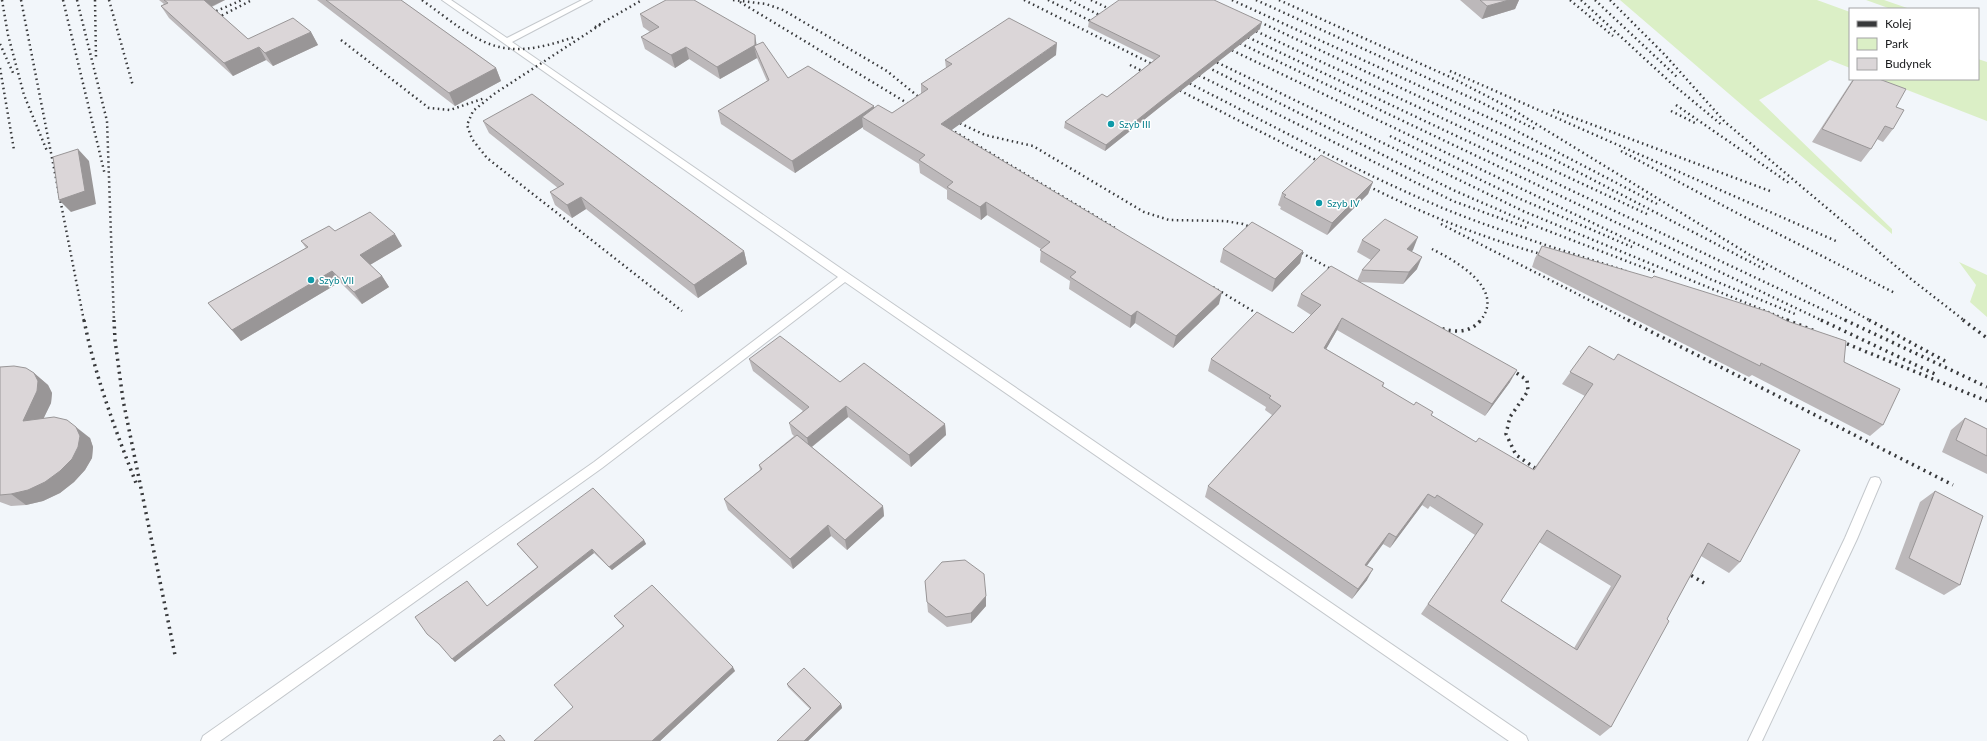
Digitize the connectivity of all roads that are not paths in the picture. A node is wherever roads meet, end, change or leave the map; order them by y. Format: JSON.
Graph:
{"nodes":[{"id":1,"x":446,"y":0,"type":"edge"},
{"id":2,"x":588,"y":0,"type":"edge"},
{"id":3,"x":506,"y":42,"type":"junction"},
{"id":4,"x":845,"y":277,"type":"junction"},
{"id":5,"x":1875,"y":482,"type":"dead end"},
{"id":6,"x":208,"y":741,"type":"edge"},
{"id":7,"x":1521,"y":741,"type":"edge"},
{"id":8,"x":1755,"y":741,"type":"edge"}],
"edges":[{"from":1,"to":3,"type":"lane"},
{"from":2,"to":3,"type":"lane"},
{"from":3,"to":4,"type":"lane"},
{"from":4,"to":6,"type":"lane"},
{"from":4,"to":7,"type":"lane"},
{"from":5,"to":8,"type":"lane"}]}
